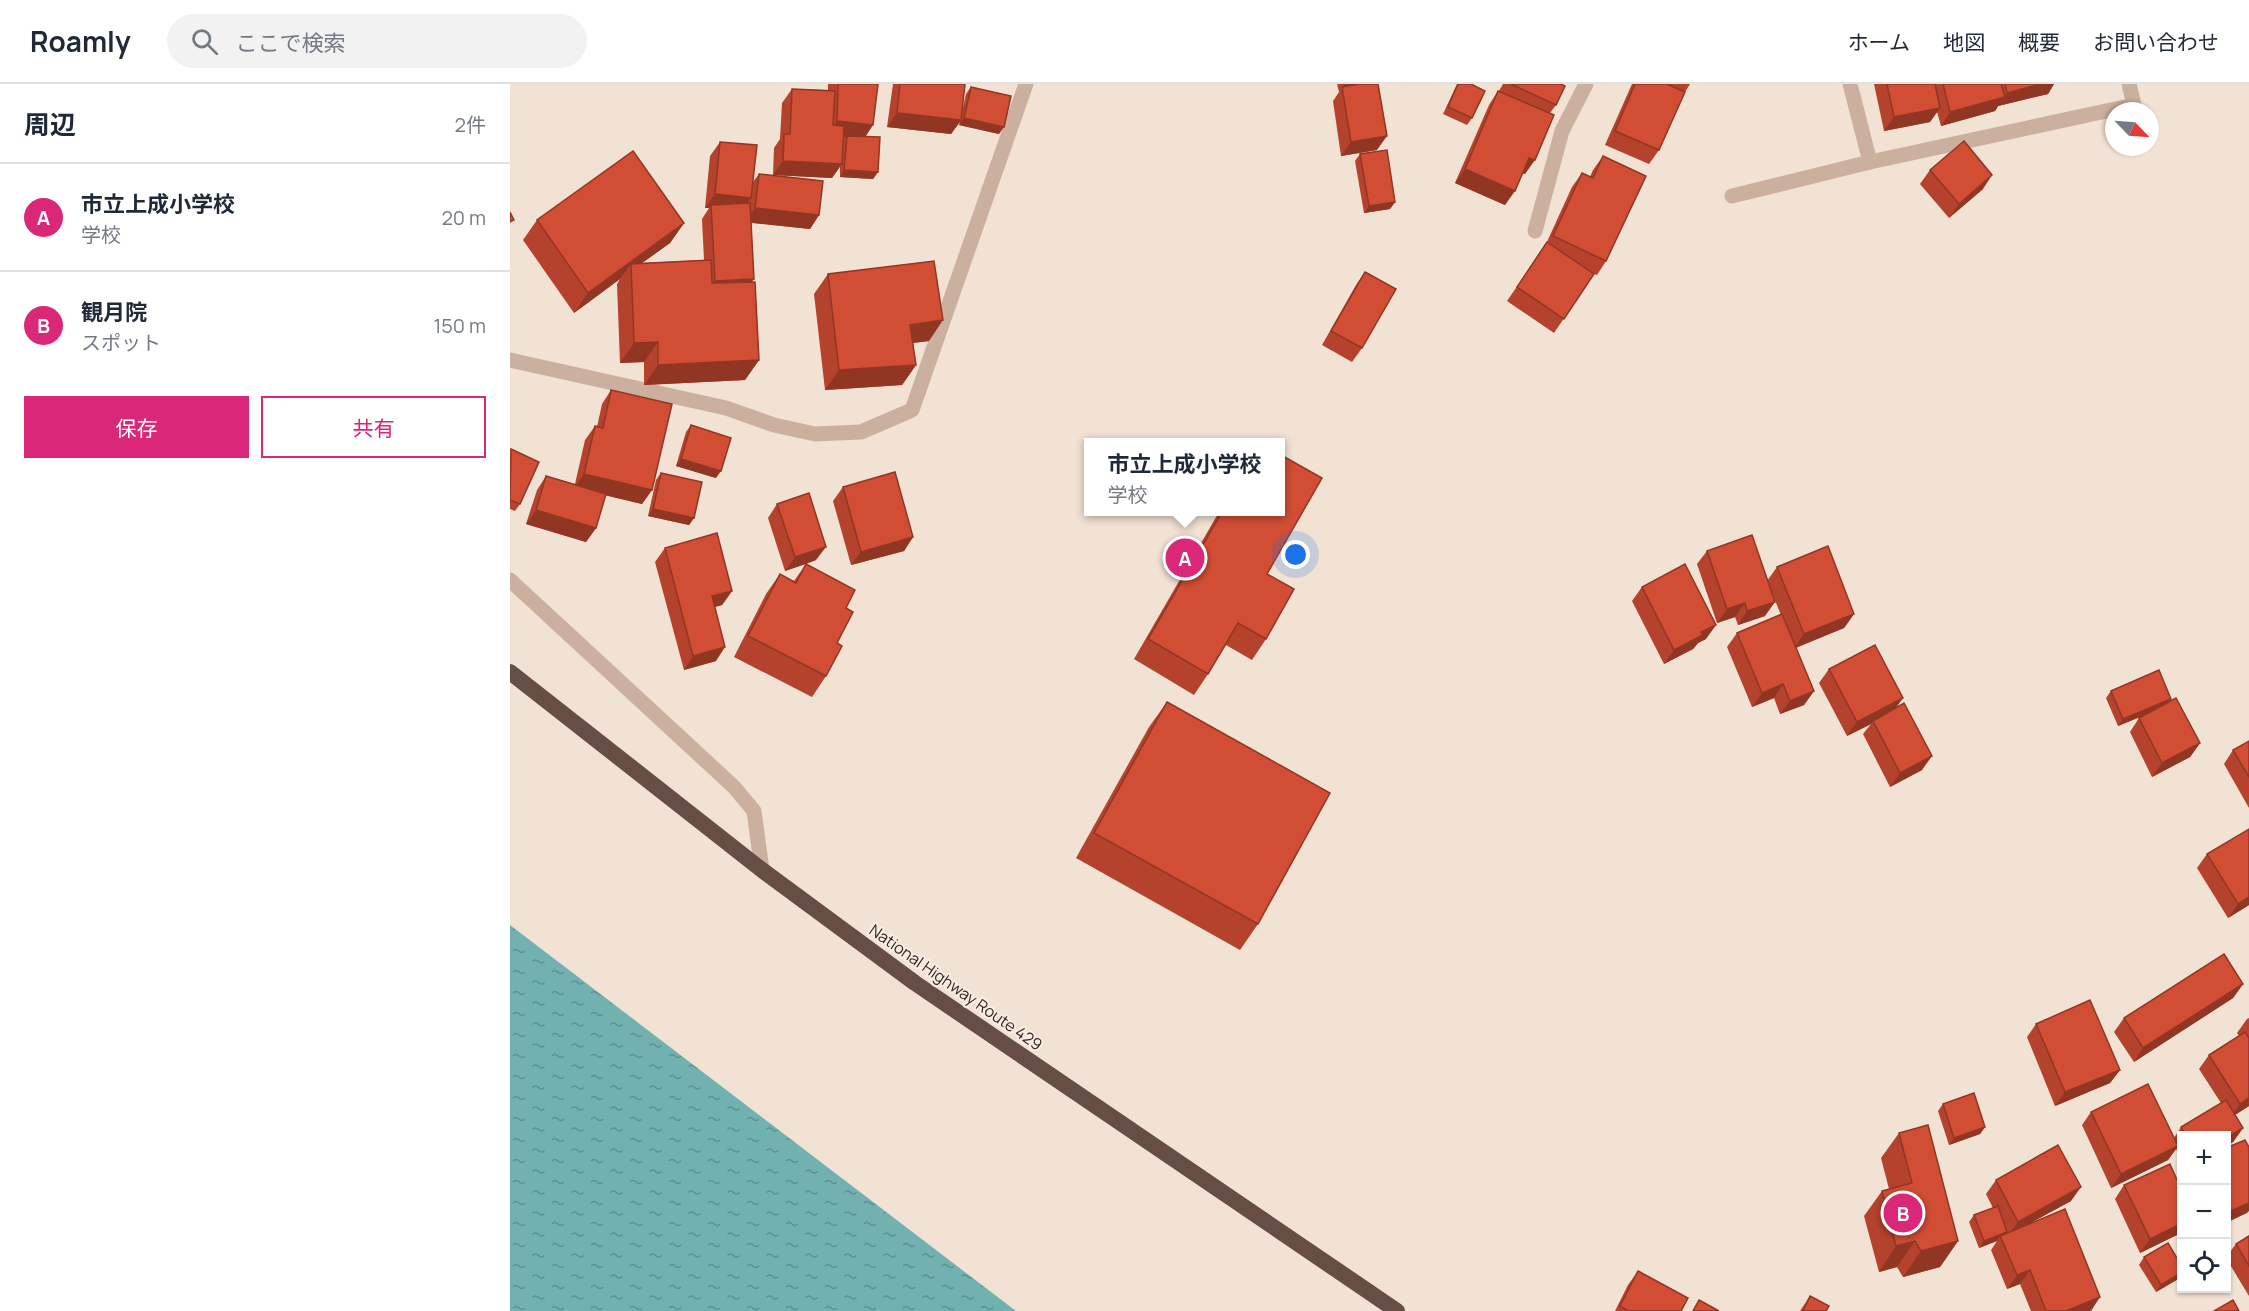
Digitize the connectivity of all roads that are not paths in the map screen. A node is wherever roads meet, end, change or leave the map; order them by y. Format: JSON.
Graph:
{"nodes":[{"id":1,"x":1026,"y":84,"type":"edge"},
{"id":2,"x":1586,"y":84,"type":"edge"},
{"id":3,"x":1850,"y":84,"type":"edge"},
{"id":4,"x":2129,"y":84,"type":"edge"},
{"id":5,"x":1870,"y":162,"type":"junction"},
{"id":6,"x":1732,"y":196,"type":"dead end"},
{"id":7,"x":1535,"y":231,"type":"dead end"},
{"id":8,"x":510,"y":360,"type":"edge"},
{"id":9,"x":510,"y":580,"type":"edge"},
{"id":10,"x":510,"y":672,"type":"edge"},
{"id":11,"x":762,"y":870,"type":"junction"},
{"id":12,"x":1397,"y":1311,"type":"edge"}],
"edges":[{"from":1,"to":8,"type":"street"},
{"from":2,"to":7,"type":"street"},
{"from":3,"to":5,"type":"street"},
{"from":4,"to":5,"type":"street"},
{"from":5,"to":6,"type":"street"},
{"from":9,"to":11,"type":"street"},
{"from":10,"to":11,"type":"highway","name":"National Highway Route 429"},
{"from":11,"to":12,"type":"highway","name":"National Highway Route 429"}]}
